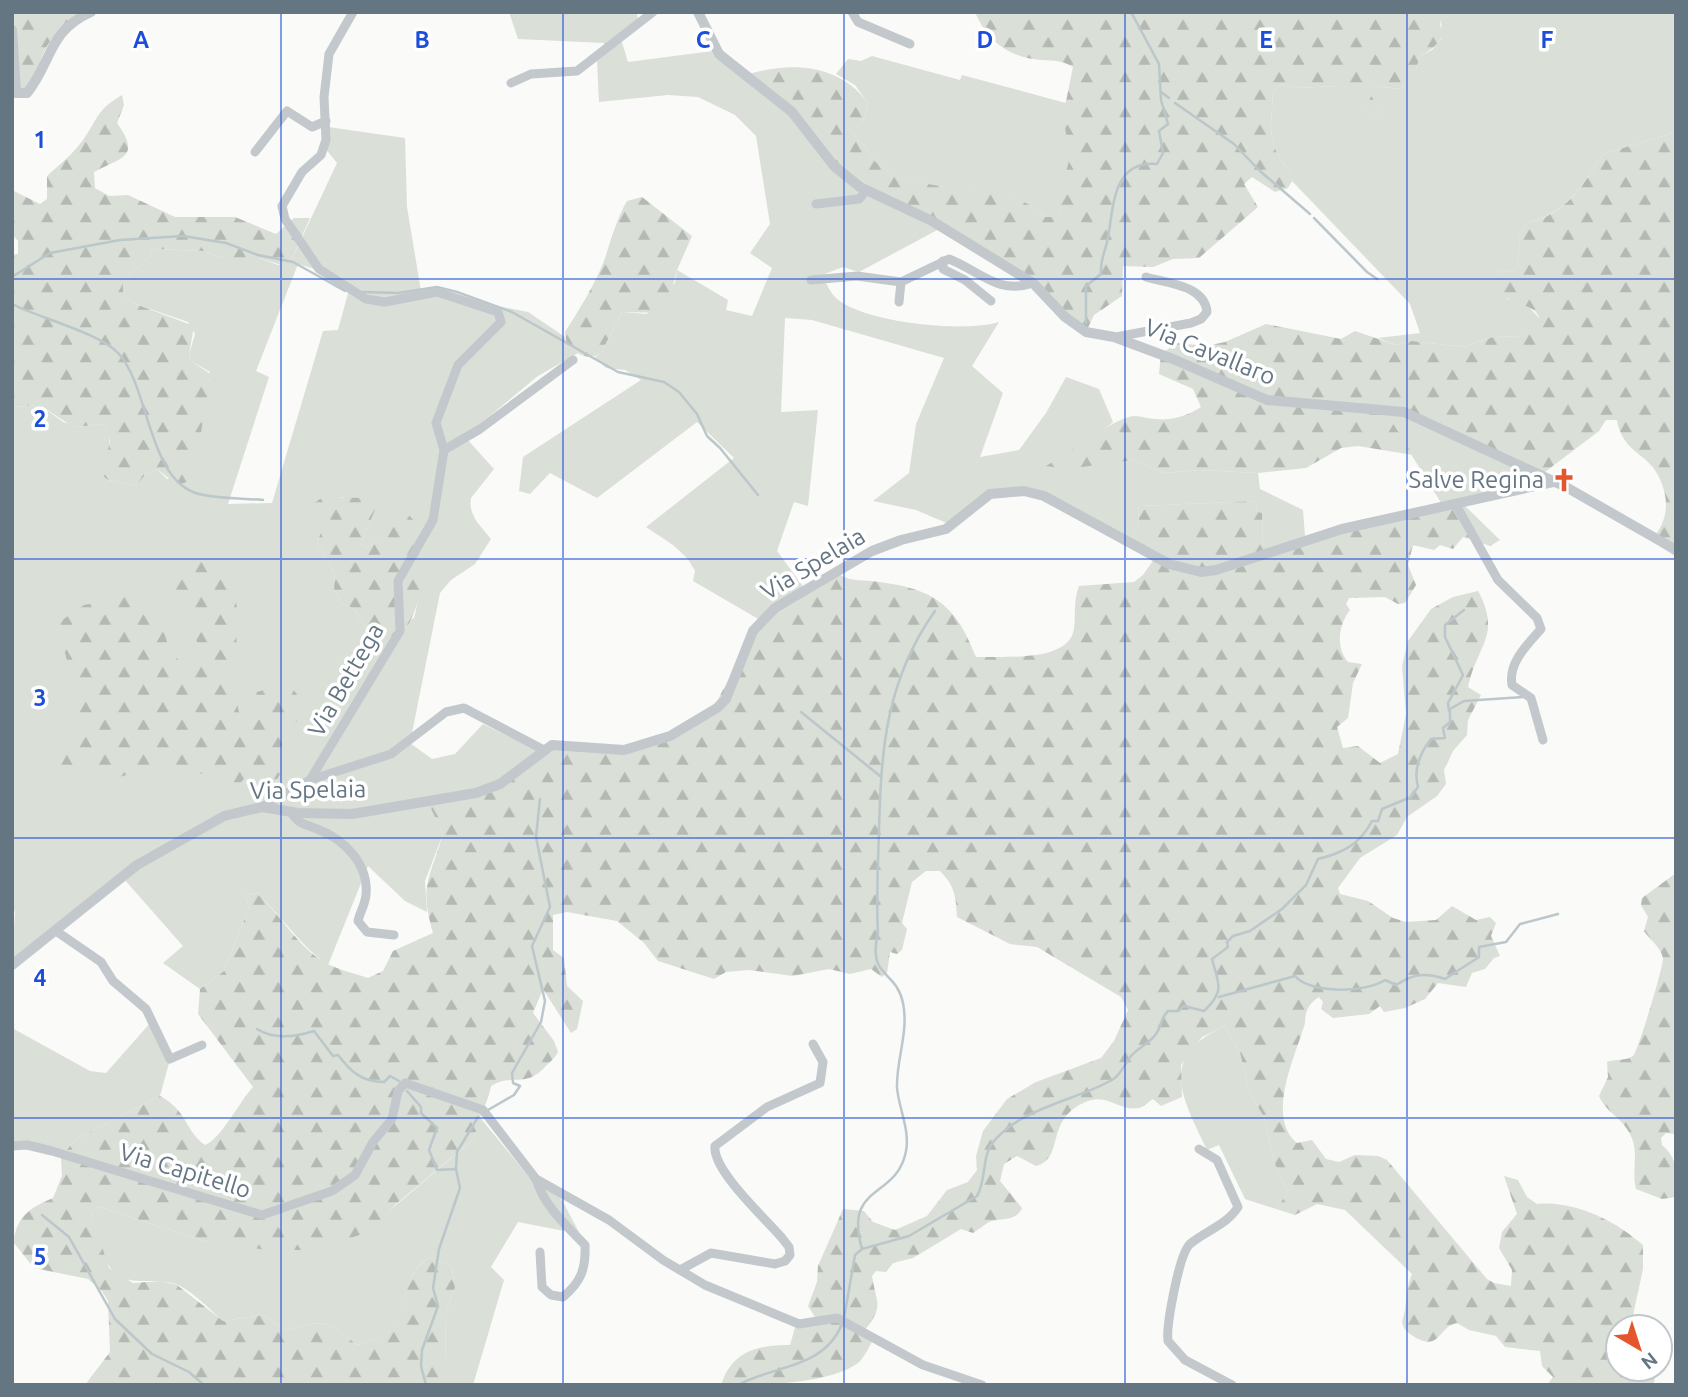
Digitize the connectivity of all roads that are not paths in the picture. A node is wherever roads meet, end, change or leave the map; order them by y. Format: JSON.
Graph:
{"nodes":[{"id":1,"x":91,"y":12,"type":"edge"},
{"id":2,"x":353,"y":12,"type":"edge"},
{"id":3,"x":653,"y":12,"type":"edge"},
{"id":4,"x":698,"y":12,"type":"edge"},
{"id":5,"x":852,"y":12,"type":"edge"},
{"id":6,"x":12,"y":30,"type":"edge"},
{"id":7,"x":910,"y":44,"type":"dead end"},
{"id":8,"x":511,"y":83,"type":"dead end"},
{"id":9,"x":326,"y":121,"type":"junction"},
{"id":10,"x":255,"y":152,"type":"dead end"},
{"id":11,"x":867,"y":190,"type":"junction"},
{"id":12,"x":816,"y":204,"type":"dead end"},
{"id":13,"x":943,"y":261,"type":"junction"},
{"id":14,"x":1146,"y":278,"type":"dead end"},
{"id":15,"x":811,"y":280,"type":"dead end"},
{"id":16,"x":901,"y":282,"type":"junction"},
{"id":17,"x":1032,"y":283,"type":"junction"},
{"id":18,"x":991,"y":301,"type":"dead end"},
{"id":19,"x":899,"y":302,"type":"dead end"},
{"id":20,"x":1114,"y":337,"type":"junction"},
{"id":21,"x":573,"y":360,"type":"dead end"},
{"id":22,"x":444,"y":450,"type":"junction"},
{"id":23,"x":1553,"y":482,"type":"junction"},
{"id":24,"x":1456,"y":505,"type":"junction"},
{"id":25,"x":1676,"y":550,"type":"edge"},
{"id":26,"x":1543,"y":740,"type":"dead end"},
{"id":27,"x":542,"y":749,"type":"junction"},
{"id":28,"x":310,"y":780,"type":"junction"},
{"id":29,"x":262,"y":807,"type":"junction"},
{"id":30,"x":291,"y":812,"type":"junction"},
{"id":31,"x":56,"y":931,"type":"junction"},
{"id":32,"x":394,"y":935,"type":"dead end"},
{"id":33,"x":12,"y":965,"type":"edge"},
{"id":34,"x":813,"y":1044,"type":"dead end"},
{"id":35,"x":202,"y":1045,"type":"dead end"},
{"id":36,"x":12,"y":1146,"type":"edge"},
{"id":37,"x":1199,"y":1149,"type":"dead end"},
{"id":38,"x":536,"y":1179,"type":"junction"},
{"id":39,"x":540,"y":1252,"type":"dead end"},
{"id":40,"x":680,"y":1270,"type":"junction"},
{"id":41,"x":982,"y":1385,"type":"edge"},
{"id":42,"x":1232,"y":1385,"type":"edge"}],
"edges":[{"from":1,"to":6,"type":"street"},
{"from":2,"to":9,"type":"street","name":"Via Bettega"},
{"from":3,"to":8,"type":"street"},
{"from":4,"to":11,"type":"street","name":"Via Cavallaro"},
{"from":5,"to":7,"type":"street"},
{"from":9,"to":10,"type":"street"},
{"from":9,"to":22,"type":"street","name":"Via Bettega"},
{"from":11,"to":12,"type":"street"},
{"from":11,"to":17,"type":"street","name":"Via Cavallaro"},
{"from":13,"to":16,"type":"street"},
{"from":13,"to":17,"type":"street"},
{"from":13,"to":18,"type":"street"},
{"from":14,"to":20,"type":"street","name":"Via Cavallaro"},
{"from":15,"to":16,"type":"street"},
{"from":16,"to":19,"type":"street"},
{"from":17,"to":20,"type":"street","name":"Via Cavallaro"},
{"from":20,"to":23,"type":"street","name":"Via Cavallaro"},
{"from":21,"to":22,"type":"street"},
{"from":22,"to":28,"type":"street","name":"Via Bettega"},
{"from":23,"to":24,"type":"street","name":"Via Spelaia"},
{"from":23,"to":25,"type":"street","name":"Via Cavallaro"},
{"from":24,"to":26,"type":"street"},
{"from":24,"to":27,"type":"street","name":"Via Spelaia"},
{"from":27,"to":28,"type":"street","name":"Via Bettega"},
{"from":27,"to":30,"type":"street","name":"Via Spelaia"},
{"from":28,"to":29,"type":"street","name":"Via Bettega"},
{"from":29,"to":30,"type":"street","name":"Via Spelaia"},
{"from":29,"to":31,"type":"street","name":"Via Spelaia"},
{"from":30,"to":32,"type":"street"},
{"from":31,"to":33,"type":"street","name":"Via Spelaia"},
{"from":31,"to":35,"type":"street"},
{"from":34,"to":40,"type":"street"},
{"from":36,"to":38,"type":"street","name":"Via Capitello"},
{"from":37,"to":42,"type":"street"},
{"from":38,"to":39,"type":"street"},
{"from":38,"to":40,"type":"street","name":"Via Capitello"},
{"from":40,"to":41,"type":"street","name":"Via Capitello"}]}
